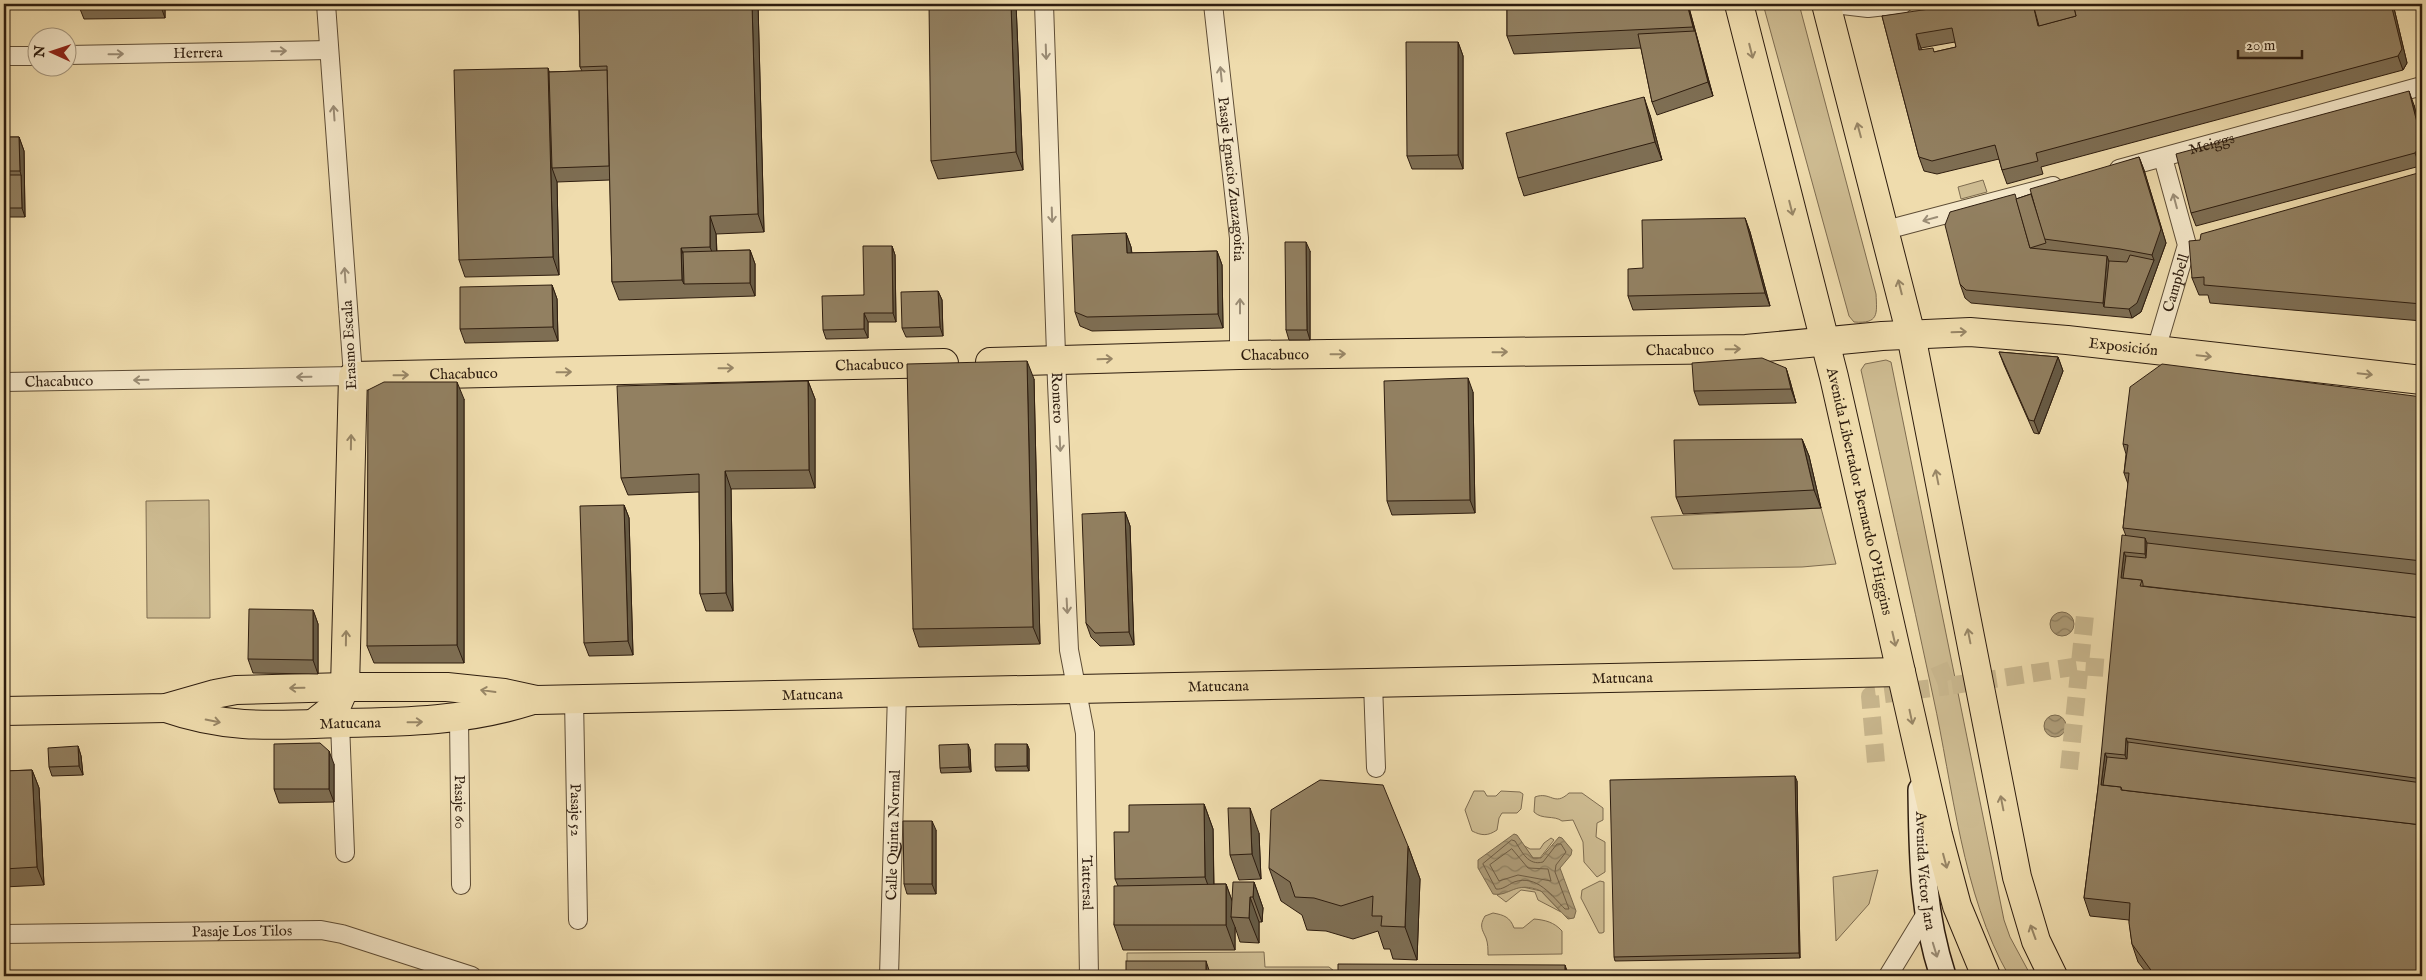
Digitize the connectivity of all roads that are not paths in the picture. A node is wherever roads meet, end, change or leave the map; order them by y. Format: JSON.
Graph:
{"nodes":[{"id":1,"x":326,"y":4,"type":"edge"},
{"id":2,"x":1044,"y":4,"type":"edge"},
{"id":3,"x":1213,"y":4,"type":"edge"},
{"id":4,"x":1739,"y":4,"type":"edge"},
{"id":5,"x":1826,"y":4,"type":"edge"},
{"id":6,"x":1834,"y":4,"type":"edge"},
{"id":7,"x":1903,"y":4,"type":"edge"},
{"id":8,"x":329,"y":50,"type":"junction"},
{"id":9,"x":78,"y":55,"type":"edge"},
{"id":10,"x":4,"y":56,"type":"edge"},
{"id":11,"x":28,"y":56,"type":"edge"},
{"id":12,"x":2422,"y":86,"type":"edge"},
{"id":13,"x":2163,"y":158,"type":"junction"},
{"id":14,"x":2107,"y":172,"type":"edge"},
{"id":15,"x":2069,"y":182,"type":"edge"},
{"id":16,"x":1886,"y":230,"type":"junction"},
{"id":17,"x":2206,"y":240,"type":"edge"},
{"id":18,"x":2187,"y":245,"type":"junction"},
{"id":19,"x":1911,"y":334,"type":"junction"},
{"id":20,"x":1825,"y":342,"type":"junction"},
{"id":21,"x":2156,"y":350,"type":"junction"},
{"id":22,"x":1239,"y":355,"type":"junction"},
{"id":23,"x":1057,"y":360,"type":"junction"},
{"id":24,"x":353,"y":376,"type":"junction"},
{"id":25,"x":2422,"y":380,"type":"edge"},
{"id":26,"x":4,"y":382,"type":"edge"},
{"id":27,"x":1901,"y":672,"type":"junction"},
{"id":28,"x":1373,"y":683,"type":"junction"},
{"id":29,"x":345,"y":686,"type":"junction"},
{"id":30,"x":1077,"y":690,"type":"junction"},
{"id":31,"x":897,"y":694,"type":"junction"},
{"id":32,"x":574,"y":699,"type":"junction"},
{"id":33,"x":536,"y":700,"type":"junction"},
{"id":34,"x":166,"y":708,"type":"junction"},
{"id":35,"x":4,"y":711,"type":"edge"},
{"id":36,"x":459,"y":718,"type":"junction"},
{"id":37,"x":314,"y":724,"type":"junction"},
{"id":38,"x":340,"y":724,"type":"junction"},
{"id":39,"x":1921,"y":763,"type":"junction"},
{"id":40,"x":1376,"y":768,"type":"dead end"},
{"id":41,"x":1087,"y":791,"type":"joint"},
{"id":42,"x":345,"y":853,"type":"dead end"},
{"id":43,"x":461,"y":885,"type":"dead end"},
{"id":44,"x":1927,"y":912,"type":"junction"},
{"id":45,"x":578,"y":920,"type":"dead end"},
{"id":46,"x":4,"y":934,"type":"edge"},
{"id":47,"x":472,"y":976,"type":"edge"},
{"id":48,"x":889,"y":976,"type":"edge"},
{"id":49,"x":1088,"y":976,"type":"edge"},
{"id":50,"x":1888,"y":976,"type":"edge"},
{"id":51,"x":1944,"y":976,"type":"edge"},
{"id":52,"x":1986,"y":976,"type":"edge"},
{"id":53,"x":2053,"y":976,"type":"edge"}],
"edges":[{"from":1,"to":8,"type":"street","name":"Erasmo Escala"},
{"from":2,"to":23,"type":"street","name":"Romero","one_way":true},
{"from":22,"to":3,"type":"street","name":"Pasaje Ignacio Zuazagoitia","one_way":true},
{"from":4,"to":20,"type":"main road","name":"Avenida Libertador Bernardo O'Higgins","one_way":true},
{"from":16,"to":5,"type":"main road","one_way":true},
{"from":6,"to":7,"type":"street"},
{"from":9,"to":8,"type":"street","name":"Herrera","one_way":true},
{"from":24,"to":8,"type":"street","name":"Erasmo Escala","one_way":true},
{"from":10,"to":11,"type":"street"},
{"from":12,"to":13,"type":"street","name":"Meiggs"},
{"from":13,"to":14,"type":"street","name":"Meiggs"},
{"from":18,"to":13,"type":"street","name":"Campbell","one_way":true},
{"from":15,"to":16,"type":"street","one_way":true},
{"from":19,"to":16,"type":"main road","one_way":true},
{"from":17,"to":18,"type":"street"},
{"from":18,"to":21,"type":"street","name":"Campbell"},
{"from":19,"to":20,"type":"main road","name":"Exposición"},
{"from":19,"to":21,"type":"main road","name":"Exposición","one_way":true},
{"from":53,"to":19,"type":"main road","one_way":true},
{"from":22,"to":20,"type":"main road","name":"Chacabuco","one_way":true},
{"from":20,"to":27,"type":"main road","name":"Avenida Libertador Bernardo O'Higgins","one_way":true},
{"from":21,"to":25,"type":"main road","name":"Exposición","one_way":true},
{"from":23,"to":22,"type":"main road","name":"Chacabuco","one_way":true},
{"from":24,"to":23,"type":"main road","name":"Chacabuco","one_way":true},
{"from":23,"to":30,"type":"street","name":"Romero","one_way":true},
{"from":24,"to":26,"type":"street","name":"Chacabuco","one_way":true},
{"from":29,"to":24,"type":"main road","name":"Erasmo Escala","one_way":true},
{"from":27,"to":28,"type":"main road","name":"Matucana"},
{"from":27,"to":39,"type":"main road","name":"Avenida Libertador Bernardo O'Higgins","one_way":true},
{"from":28,"to":30,"type":"main road","name":"Matucana"},
{"from":28,"to":40,"type":"street"},
{"from":33,"to":29,"type":"main road","name":"Matucana","one_way":true},
{"from":29,"to":34,"type":"main road","name":"Matucana","one_way":true},
{"from":29,"to":37,"type":"main road"},
{"from":30,"to":31,"type":"main road","name":"Matucana"},
{"from":30,"to":41,"type":"street","name":"Romero"},
{"from":31,"to":32,"type":"main road","name":"Matucana"},
{"from":31,"to":48,"type":"street","name":"Calle Quinta Normal"},
{"from":32,"to":33,"type":"main road","name":"Matucana"},
{"from":32,"to":45,"type":"street","name":"Pasaje 52"},
{"from":33,"to":36,"type":"main road","name":"Matucana"},
{"from":34,"to":35,"type":"main road","name":"Matucana"},
{"from":34,"to":37,"type":"main road","name":"Matucana","one_way":true},
{"from":38,"to":36,"type":"main road","name":"Matucana","one_way":true},
{"from":36,"to":43,"type":"street","name":"Pasaje 60"},
{"from":37,"to":38,"type":"main road","name":"Matucana"},
{"from":38,"to":42,"type":"street"},
{"from":39,"to":44,"type":"main road","name":"Avenida Víctor Jara"},
{"from":39,"to":52,"type":"main road","name":"Avenida Libertador Bernardo O'Higgins","one_way":true},
{"from":41,"to":49,"type":"street","name":"Tattersal"},
{"from":44,"to":50,"type":"street"},
{"from":44,"to":51,"type":"main road","name":"Avenida Víctor Jara","one_way":true},
{"from":46,"to":47,"type":"street","name":"Pasaje Los Tilos"}]}
